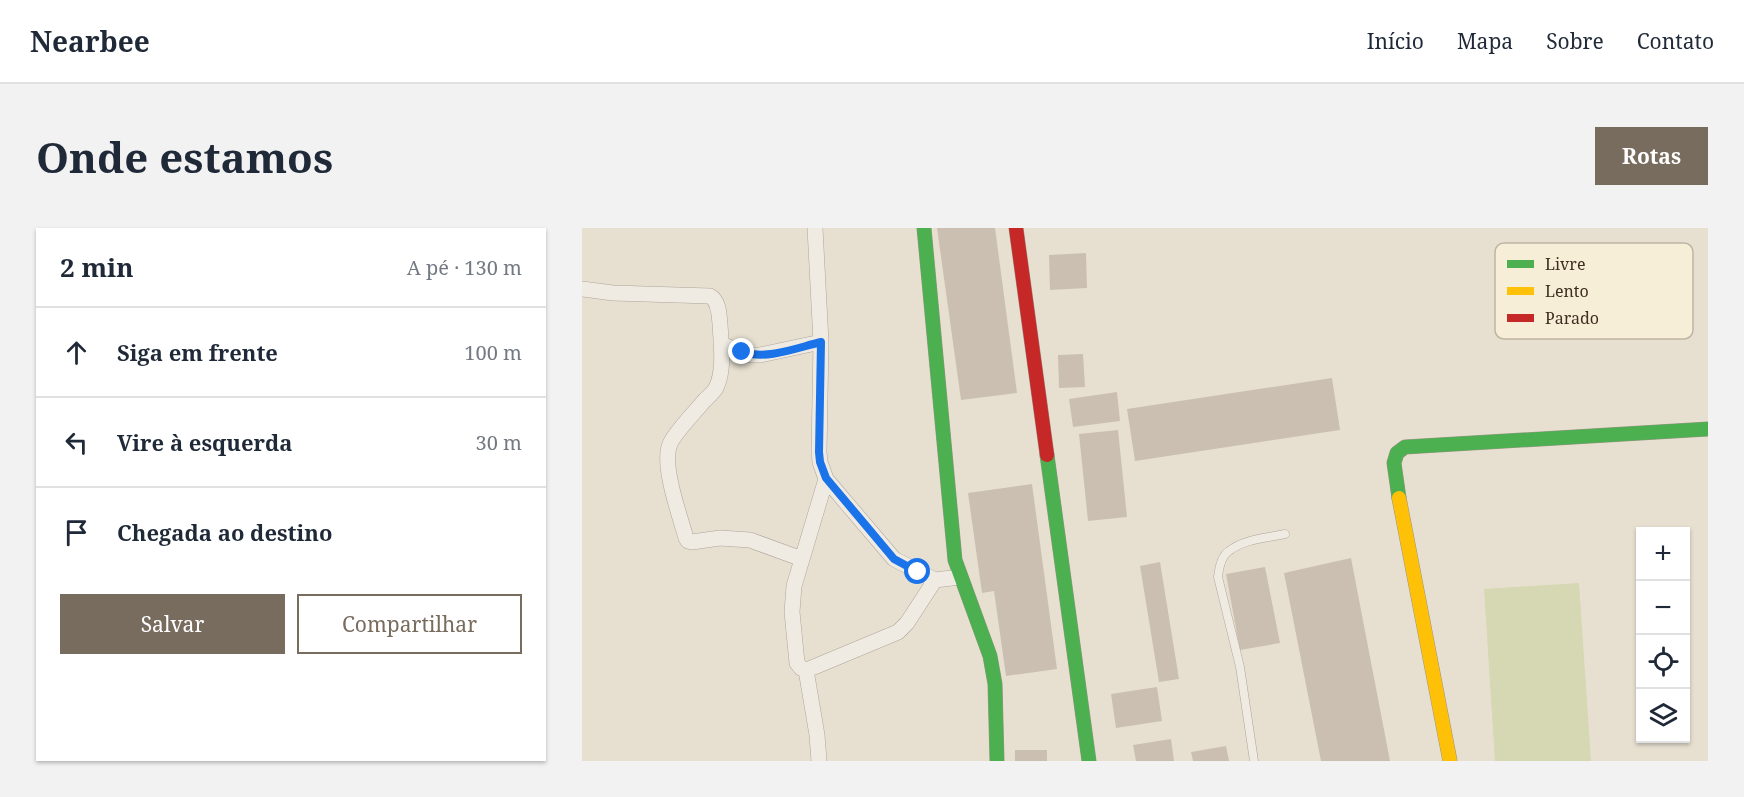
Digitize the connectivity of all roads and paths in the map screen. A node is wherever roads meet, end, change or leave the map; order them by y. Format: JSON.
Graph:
{"nodes":[{"id":1,"x":815,"y":228,"type":"edge"},
{"id":2,"x":924,"y":228,"type":"edge"},
{"id":3,"x":1016,"y":228,"type":"edge"},
{"id":4,"x":582,"y":289,"type":"edge"},
{"id":5,"x":821,"y":342,"type":"junction"},
{"id":6,"x":721,"y":344,"type":"junction"},
{"id":7,"x":1708,"y":429,"type":"edge"},
{"id":8,"x":826,"y":478,"type":"junction"},
{"id":9,"x":1285,"y":534,"type":"dead end"},
{"id":10,"x":802,"y":559,"type":"junction"},
{"id":11,"x":960,"y":577,"type":"junction"},
{"id":12,"x":935,"y":580,"type":"junction"},
{"id":13,"x":806,"y":670,"type":"junction"},
{"id":14,"x":819,"y":761,"type":"edge"},
{"id":15,"x":998,"y":761,"type":"edge"},
{"id":16,"x":1089,"y":761,"type":"edge"},
{"id":17,"x":1254,"y":761,"type":"edge"},
{"id":18,"x":1450,"y":761,"type":"edge"}],
"edges":[{"from":1,"to":5,"type":"street"},
{"from":2,"to":11,"type":"street"},
{"from":3,"to":16,"type":"street"},
{"from":4,"to":6,"type":"street"},
{"from":5,"to":6,"type":"street"},
{"from":5,"to":8,"type":"street"},
{"from":6,"to":10,"type":"street"},
{"from":7,"to":18,"type":"street"},
{"from":8,"to":10,"type":"street"},
{"from":8,"to":12,"type":"street"},
{"from":9,"to":17,"type":"lane"},
{"from":10,"to":13,"type":"street"},
{"from":11,"to":12,"type":"street"},
{"from":11,"to":15,"type":"street"},
{"from":12,"to":13,"type":"street"},
{"from":13,"to":14,"type":"street"}]}
